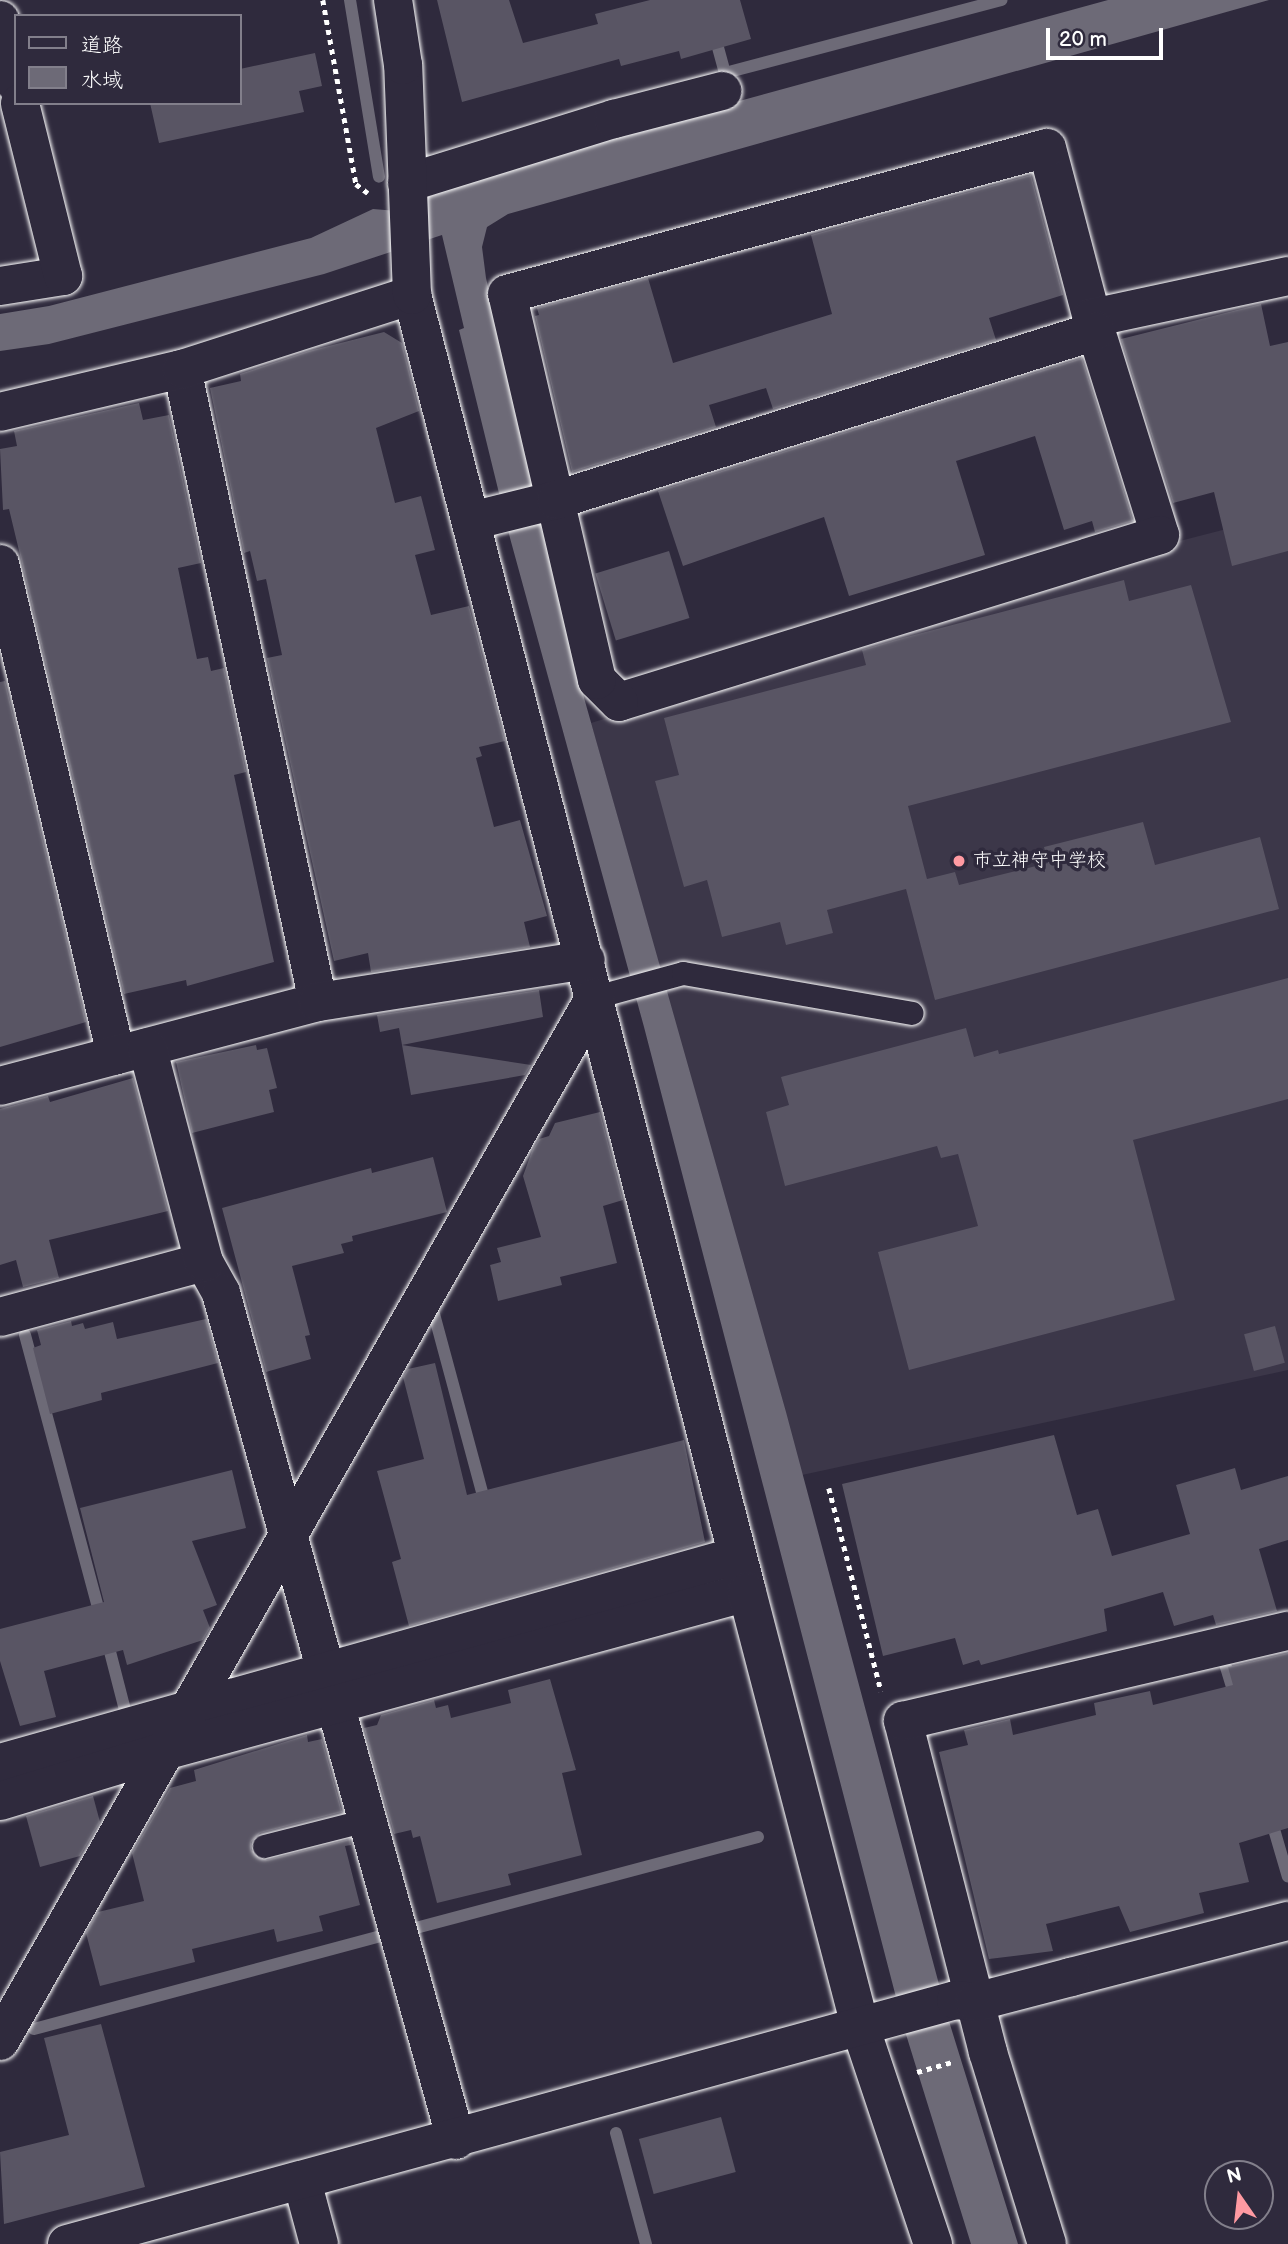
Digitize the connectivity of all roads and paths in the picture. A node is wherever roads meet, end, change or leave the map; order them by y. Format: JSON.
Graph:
{"nodes":[{"id":1,"x":323,"y":0,"type":"edge"},
{"id":2,"x":393,"y":0,"type":"edge"},
{"id":3,"x":0,"y":20,"type":"edge"},
{"id":4,"x":14,"y":76,"type":"edge"},
{"id":5,"x":722,"y":91,"type":"dead end"},
{"id":6,"x":20,"y":105,"type":"edge"},
{"id":7,"x":408,"y":192,"type":"junction"},
{"id":8,"x":1288,"y":276,"type":"edge"},
{"id":9,"x":0,"y":286,"type":"edge"},
{"id":10,"x":412,"y":295,"type":"junction"},
{"id":11,"x":1094,"y":324,"type":"junction"},
{"id":12,"x":182,"y":369,"type":"junction"},
{"id":13,"x":0,"y":412,"type":"edge"},
{"id":14,"x":550,"y":501,"type":"junction"},
{"id":15,"x":480,"y":519,"type":"junction"},
{"id":16,"x":0,"y":564,"type":"edge"},
{"id":17,"x":586,"y":960,"type":"junction"},
{"id":18,"x":610,"y":993,"type":"junction"},
{"id":19,"x":318,"y":1002,"type":"junction"},
{"id":20,"x":912,"y":1013,"type":"dead end"},
{"id":21,"x":132,"y":1051,"type":"junction"},
{"id":22,"x":0,"y":1086,"type":"edge"},
{"id":23,"x":204,"y":1262,"type":"junction"},
{"id":24,"x":0,"y":1317,"type":"edge"},
{"id":25,"x":829,"y":1488,"type":"dead end"},
{"id":26,"x":288,"y":1537,"type":"junction"},
{"id":27,"x":742,"y":1574,"type":"junction"},
{"id":28,"x":1288,"y":1631,"type":"edge"},
{"id":29,"x":325,"y":1671,"type":"junction"},
{"id":30,"x":192,"y":1707,"type":"junction"},
{"id":31,"x":336,"y":1707,"type":"junction"},
{"id":32,"x":903,"y":1721,"type":"junction"},
{"id":33,"x":168,"y":1750,"type":"junction"},
{"id":34,"x":0,"y":1763,"type":"edge"},
{"id":35,"x":0,"y":1801,"type":"edge"},
{"id":36,"x":367,"y":1820,"type":"junction"},
{"id":37,"x":264,"y":1846,"type":"dead end"},
{"id":38,"x":1288,"y":1921,"type":"edge"},
{"id":39,"x":966,"y":2001,"type":"junction"},
{"id":40,"x":872,"y":2023,"type":"junction"},
{"id":41,"x":0,"y":2041,"type":"edge"},
{"id":42,"x":957,"y":2061,"type":"dead end"},
{"id":43,"x":907,"y":2074,"type":"dead end"},
{"id":44,"x":456,"y":2140,"type":"junction"},
{"id":45,"x":302,"y":2181,"type":"junction"},
{"id":46,"x":67,"y":2244,"type":"edge"},
{"id":47,"x":319,"y":2244,"type":"edge"},
{"id":48,"x":933,"y":2244,"type":"edge"},
{"id":49,"x":1047,"y":2244,"type":"edge"}],
"edges":[{"from":1,"to":7,"type":"path"},
{"from":2,"to":7,"type":"street"},
{"from":3,"to":4,"type":"street"},
{"from":5,"to":7,"type":"street"},
{"from":6,"to":9,"type":"street"},
{"from":7,"to":10,"type":"street"},
{"from":8,"to":11,"type":"street"},
{"from":10,"to":12,"type":"street"},
{"from":10,"to":15,"type":"street"},
{"from":11,"to":14,"type":"street"},
{"from":11,"to":14,"type":"street"},
{"from":11,"to":14,"type":"street"},
{"from":12,"to":13,"type":"street"},
{"from":12,"to":19,"type":"street"},
{"from":14,"to":15,"type":"street"},
{"from":15,"to":17,"type":"street"},
{"from":16,"to":21,"type":"street"},
{"from":17,"to":18,"type":"street"},
{"from":17,"to":19,"type":"street"},
{"from":18,"to":20,"type":"lane"},
{"from":18,"to":26,"type":"street"},
{"from":18,"to":27,"type":"street"},
{"from":19,"to":21,"type":"street"},
{"from":21,"to":22,"type":"street"},
{"from":21,"to":23,"type":"street"},
{"from":23,"to":24,"type":"street"},
{"from":23,"to":26,"type":"street"},
{"from":25,"to":32,"type":"path"},
{"from":26,"to":29,"type":"street"},
{"from":26,"to":30,"type":"street"},
{"from":27,"to":29,"type":"street"},
{"from":27,"to":31,"type":"street"},
{"from":27,"to":40,"type":"street"},
{"from":28,"to":32,"type":"street"},
{"from":29,"to":30,"type":"street"},
{"from":29,"to":31,"type":"street"},
{"from":30,"to":33,"type":"street"},
{"from":30,"to":34,"type":"street"},
{"from":31,"to":33,"type":"street"},
{"from":31,"to":36,"type":"street"},
{"from":32,"to":39,"type":"street"},
{"from":33,"to":35,"type":"street"},
{"from":33,"to":41,"type":"street"},
{"from":36,"to":37,"type":"lane"},
{"from":36,"to":44,"type":"street"},
{"from":38,"to":39,"type":"street"},
{"from":39,"to":40,"type":"street"},
{"from":39,"to":49,"type":"street"},
{"from":40,"to":44,"type":"street"},
{"from":40,"to":48,"type":"street"},
{"from":42,"to":43,"type":"path"},
{"from":44,"to":45,"type":"street"},
{"from":45,"to":46,"type":"street"},
{"from":45,"to":47,"type":"street"}]}
